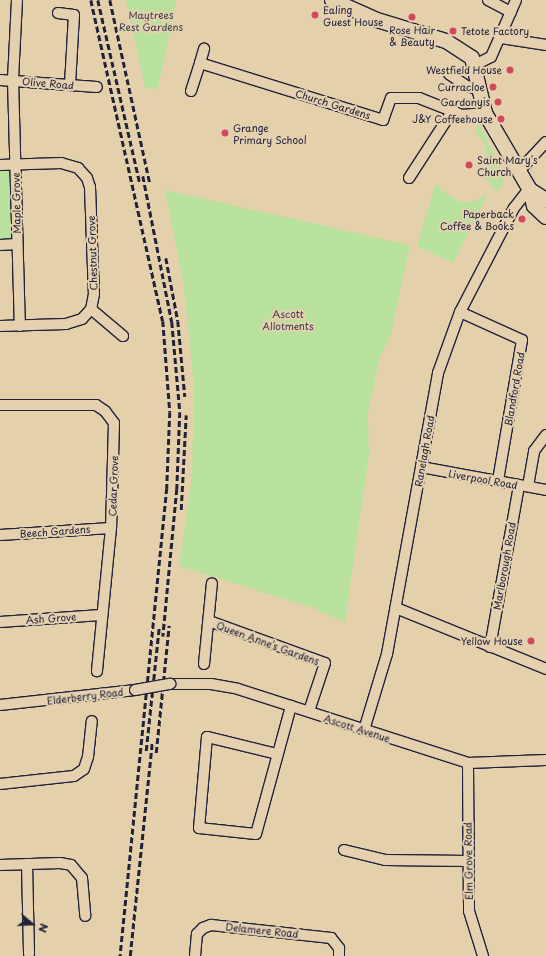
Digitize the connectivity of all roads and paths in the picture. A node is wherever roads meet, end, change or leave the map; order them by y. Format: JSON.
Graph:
{"nodes":[{"id":1,"x":17,"y":0,"type":"edge"},
{"id":2,"x":332,"y":0,"type":"edge"},
{"id":3,"x":488,"y":0,"type":"edge"},
{"id":4,"x":516,"y":0,"type":"edge"},
{"id":5,"x":511,"y":12,"type":"junction"},
{"id":6,"x":58,"y":14,"type":"dead end"},
{"id":7,"x":501,"y":38,"type":"junction"},
{"id":8,"x":546,"y":45,"type":"edge"},
{"id":9,"x":204,"y":49,"type":"dead end"},
{"id":10,"x":200,"y":63,"type":"junction"},
{"id":11,"x":475,"y":64,"type":"junction"},
{"id":12,"x":449,"y":74,"type":"dead end"},
{"id":13,"x":0,"y":80,"type":"edge"},
{"id":14,"x":13,"y":80,"type":"junction"},
{"id":15,"x":70,"y":85,"type":"junction"},
{"id":16,"x":97,"y":87,"type":"dead end"},
{"id":17,"x":480,"y":90,"type":"junction"},
{"id":18,"x":191,"y":91,"type":"dead end"},
{"id":19,"x":451,"y":113,"type":"junction"},
{"id":20,"x":485,"y":113,"type":"junction"},
{"id":21,"x":546,"y":142,"type":"edge"},
{"id":22,"x":16,"y":164,"type":"junction"},
{"id":23,"x":0,"y":165,"type":"edge"},
{"id":24,"x":518,"y":172,"type":"junction"},
{"id":25,"x":409,"y":178,"type":"dead end"},
{"id":26,"x":529,"y":190,"type":"junction"},
{"id":27,"x":546,"y":200,"type":"edge"},
{"id":28,"x":546,"y":216,"type":"edge"},
{"id":29,"x":17,"y":244,"type":"junction"},
{"id":30,"x":0,"y":245,"type":"edge"},
{"id":31,"x":91,"y":309,"type":"junction"},
{"id":32,"x":460,"y":312,"type":"junction"},
{"id":33,"x":0,"y":326,"type":"edge"},
{"id":34,"x":20,"y":326,"type":"junction"},
{"id":35,"x":123,"y":336,"type":"dead end"},
{"id":36,"x":0,"y":405,"type":"edge"},
{"id":37,"x":546,"y":435,"type":"edge"},
{"id":38,"x":421,"y":467,"type":"junction"},
{"id":39,"x":498,"y":481,"type":"junction"},
{"id":40,"x":523,"y":486,"type":"junction"},
{"id":41,"x":546,"y":490,"type":"edge"},
{"id":42,"x":111,"y":528,"type":"junction"},
{"id":43,"x":0,"y":535,"type":"edge"},
{"id":44,"x":212,"y":583,"type":"dead end"},
{"id":45,"x":396,"y":608,"type":"junction"},
{"id":46,"x":101,"y":615,"type":"junction"},
{"id":47,"x":209,"y":621,"type":"junction"},
{"id":48,"x":0,"y":622,"type":"edge"},
{"id":49,"x":490,"y":646,"type":"junction"},
{"id":50,"x":204,"y":664,"type":"dead end"},
{"id":51,"x":546,"y":669,"type":"edge"},
{"id":52,"x":97,"y":671,"type":"dead end"},
{"id":53,"x":170,"y":684,"type":"joint"},
{"id":54,"x":0,"y":705,"type":"edge"},
{"id":55,"x":291,"y":706,"type":"junction"},
{"id":56,"x":309,"y":711,"type":"junction"},
{"id":57,"x":92,"y":721,"type":"dead end"},
{"id":58,"x":364,"y":730,"type":"junction"},
{"id":59,"x":277,"y":754,"type":"junction"},
{"id":60,"x":546,"y":760,"type":"edge"},
{"id":61,"x":468,"y":763,"type":"junction"},
{"id":62,"x":0,"y":784,"type":"edge"},
{"id":63,"x":344,"y":850,"type":"dead end"},
{"id":64,"x":468,"y":861,"type":"junction"},
{"id":65,"x":27,"y":864,"type":"junction"},
{"id":66,"x":0,"y":865,"type":"edge"},
{"id":67,"x":85,"y":916,"type":"dead end"},
{"id":68,"x":29,"y":954,"type":"dead end"},
{"id":69,"x":195,"y":956,"type":"edge"},
{"id":70,"x":339,"y":956,"type":"edge"},
{"id":71,"x":483,"y":956,"type":"edge"}],
"edges":[{"from":1,"to":14,"type":"street","name":"Maple Grove"},
{"from":2,"to":11,"type":"main road"},
{"from":3,"to":5,"type":"street"},
{"from":4,"to":5,"type":"street"},
{"from":5,"to":7,"type":"street"},
{"from":6,"to":15,"type":"street"},
{"from":7,"to":8,"type":"street"},
{"from":7,"to":11,"type":"street"},
{"from":9,"to":10,"type":"street"},
{"from":10,"to":18,"type":"street"},
{"from":10,"to":19,"type":"street","name":"Church Gardens"},
{"from":11,"to":17,"type":"main road"},
{"from":12,"to":17,"type":"street"},
{"from":13,"to":14,"type":"street","name":"Olive Road"},
{"from":14,"to":15,"type":"street","name":"Olive Road"},
{"from":14,"to":22,"type":"street","name":"Maple Grove"},
{"from":15,"to":16,"type":"street","name":"Olive Road"},
{"from":17,"to":20,"type":"main road"},
{"from":19,"to":20,"type":"street"},
{"from":19,"to":25,"type":"street"},
{"from":20,"to":24,"type":"main road"},
{"from":21,"to":24,"type":"street"},
{"from":22,"to":23,"type":"street","name":"Chestnut Grove"},
{"from":22,"to":29,"type":"street","name":"Maple Grove"},
{"from":22,"to":31,"type":"street","name":"Chestnut Grove"},
{"from":24,"to":26,"type":"main road"},
{"from":26,"to":27,"type":"main road"},
{"from":26,"to":28,"type":"main road"},
{"from":26,"to":32,"type":"street","name":"Ranelagh Road"},
{"from":29,"to":30,"type":"street"},
{"from":29,"to":34,"type":"street","name":"Maple Grove"},
{"from":31,"to":34,"type":"street"},
{"from":31,"to":35,"type":"street"},
{"from":32,"to":38,"type":"street","name":"Ranelagh Road"},
{"from":32,"to":39,"type":"street","name":"Blandford Road"},
{"from":33,"to":34,"type":"street"},
{"from":36,"to":42,"type":"street","name":"Cedar Grove"},
{"from":37,"to":40,"type":"street","name":"Marlborough Road"},
{"from":38,"to":39,"type":"street","name":"Liverpool Road"},
{"from":38,"to":45,"type":"street","name":"Ranelagh Road"},
{"from":39,"to":40,"type":"street","name":"Liverpool Road"},
{"from":40,"to":41,"type":"street","name":"Liverpool Road"},
{"from":40,"to":49,"type":"street","name":"Marlborough Road"},
{"from":42,"to":43,"type":"street","name":"Beech Gardens"},
{"from":42,"to":46,"type":"street","name":"Cedar Grove"},
{"from":44,"to":47,"type":"street","name":"Queen Anne's Gardens"},
{"from":45,"to":49,"type":"street"},
{"from":45,"to":58,"type":"street","name":"Ranelagh Road"},
{"from":46,"to":48,"type":"street","name":"Ash Grove"},
{"from":46,"to":52,"type":"street","name":"Cedar Grove"},
{"from":47,"to":50,"type":"street","name":"Queen Anne's Gardens"},
{"from":47,"to":56,"type":"street","name":"Queen Anne's Gardens"},
{"from":49,"to":51,"type":"street"},
{"from":53,"to":54,"type":"street","name":"Elderberry Road","bridge":true},
{"from":53,"to":55,"type":"street","name":"Ascott Avenue"},
{"from":55,"to":56,"type":"street","name":"Ascott Avenue"},
{"from":55,"to":59,"type":"street"},
{"from":56,"to":58,"type":"street","name":"Ascott Avenue"},
{"from":57,"to":62,"type":"street"},
{"from":58,"to":61,"type":"street","name":"Ascott Avenue"},
{"from":59,"to":59,"type":"street"},
{"from":60,"to":61,"type":"street","name":"Ascott Avenue"},
{"from":61,"to":64,"type":"street","name":"Elm Grove Road"},
{"from":63,"to":64,"type":"street"},
{"from":64,"to":71,"type":"street","name":"Elm Grove Road"},
{"from":65,"to":66,"type":"street"},
{"from":65,"to":67,"type":"street"},
{"from":65,"to":68,"type":"street"},
{"from":69,"to":70,"type":"street","name":"Delamere Road"}]}
